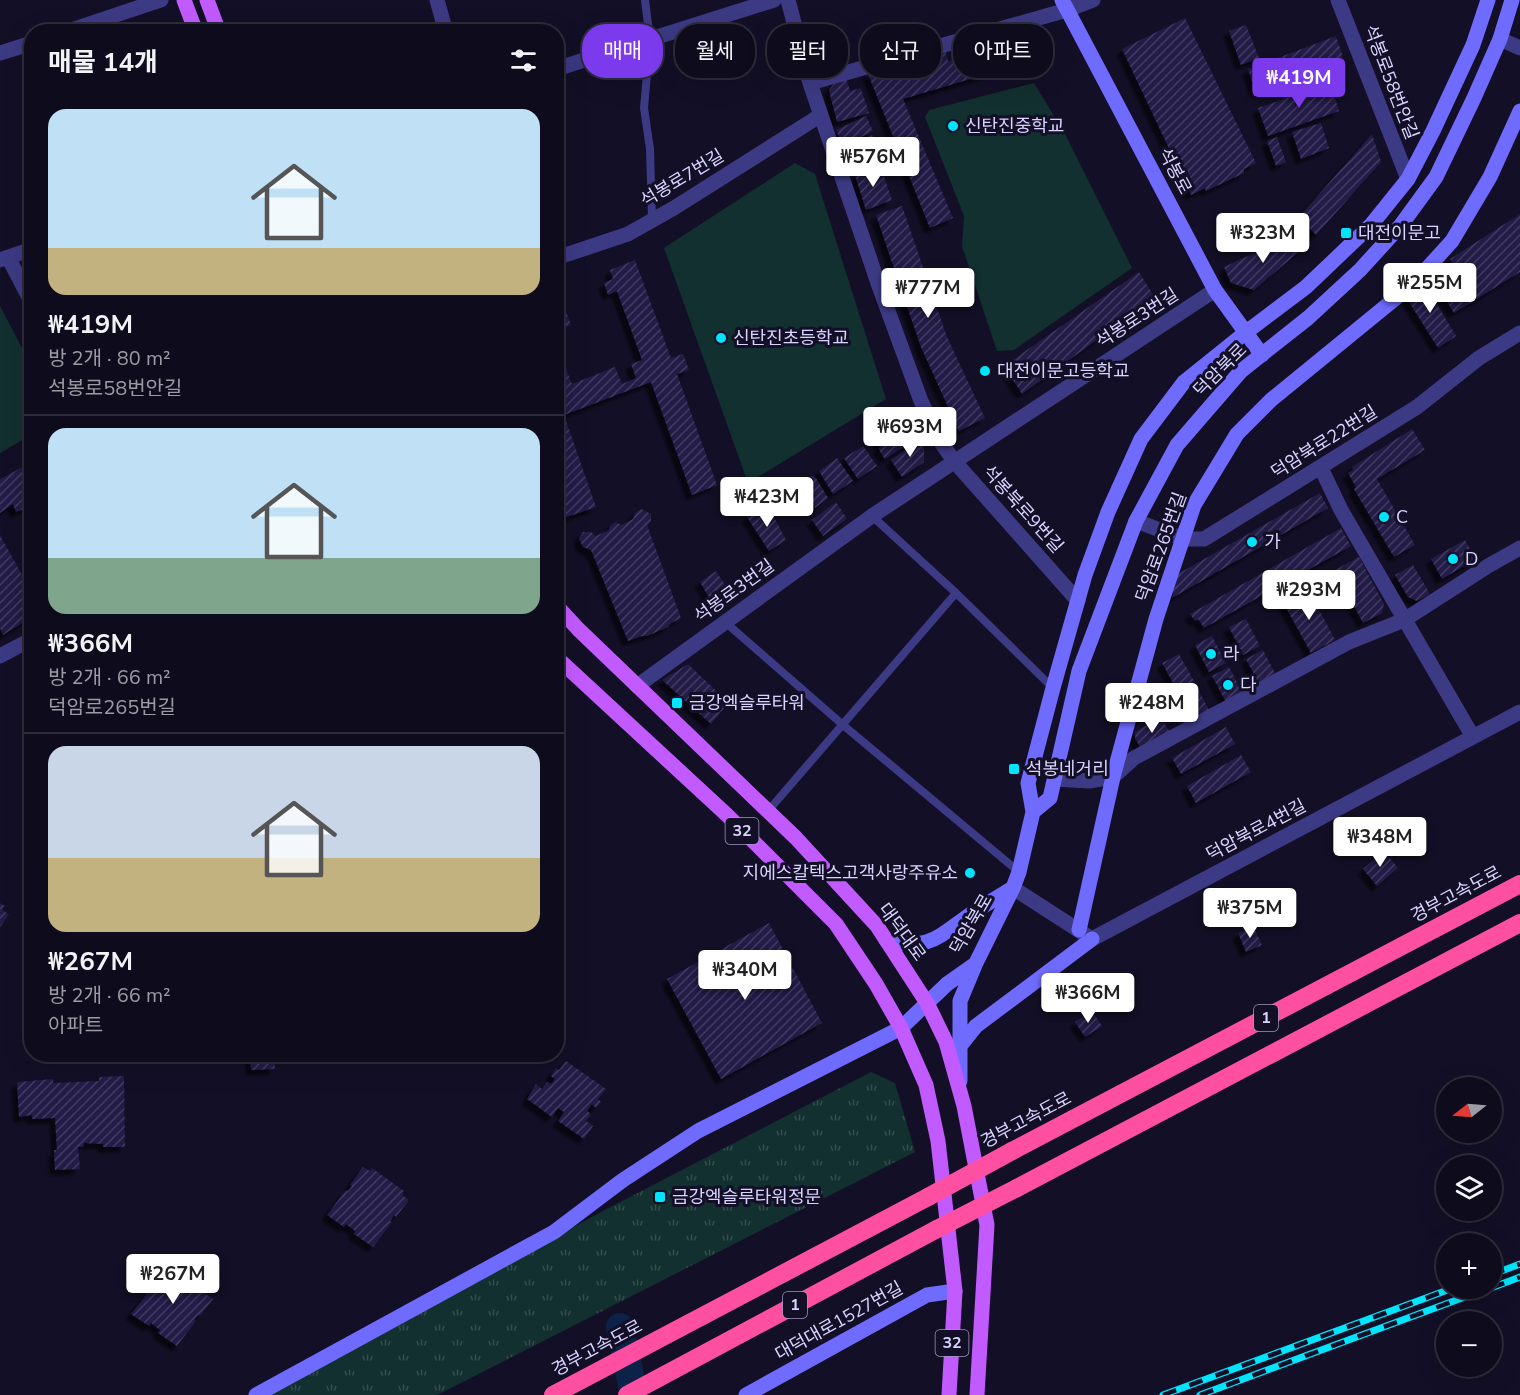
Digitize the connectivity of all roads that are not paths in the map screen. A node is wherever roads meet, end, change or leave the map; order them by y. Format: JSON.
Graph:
{"nodes":[{"id":1,"x":161,"y":0,"type":"edge"},
{"id":2,"x":184,"y":0,"type":"edge"},
{"id":3,"x":207,"y":0,"type":"edge"},
{"id":4,"x":437,"y":0,"type":"edge"},
{"id":5,"x":645,"y":0,"type":"edge"},
{"id":6,"x":774,"y":0,"type":"edge"},
{"id":7,"x":788,"y":0,"type":"edge"},
{"id":8,"x":1093,"y":0,"type":"edge"},
{"id":9,"x":1338,"y":0,"type":"edge"},
{"id":10,"x":1488,"y":0,"type":"edge"},
{"id":11,"x":1512,"y":0,"type":"edge"},
{"id":12,"x":1065,"y":5,"type":"edge"},
{"id":13,"x":89,"y":24,"type":"edge"},
{"id":14,"x":193,"y":24,"type":"edge"},
{"id":15,"x":216,"y":24,"type":"edge"},
{"id":16,"x":444,"y":24,"type":"edge"},
{"id":17,"x":648,"y":24,"type":"edge"},
{"id":18,"x":663,"y":36,"type":"edge"},
{"id":19,"x":1500,"y":39,"type":"junction"},
{"id":20,"x":24,"y":46,"type":"edge"},
{"id":21,"x":1520,"y":48,"type":"edge"},
{"id":22,"x":0,"y":53,"type":"edge"},
{"id":23,"x":582,"y":61,"type":"edge"},
{"id":24,"x":564,"y":67,"type":"edge"},
{"id":25,"x":647,"y":78,"type":"edge"},
{"id":26,"x":810,"y":83,"type":"junction"},
{"id":27,"x":1520,"y":111,"type":"edge"},
{"id":28,"x":821,"y":116,"type":"junction"},
{"id":29,"x":1408,"y":178,"type":"junction"},
{"id":30,"x":652,"y":220,"type":"junction"},
{"id":31,"x":24,"y":252,"type":"edge"},
{"id":32,"x":564,"y":255,"type":"edge"},
{"id":33,"x":4,"y":259,"type":"edge"},
{"id":34,"x":24,"y":290,"type":"edge"},
{"id":35,"x":1215,"y":290,"type":"junction"},
{"id":36,"x":1245,"y":333,"type":"junction"},
{"id":37,"x":1520,"y":333,"type":"edge"},
{"id":38,"x":1262,"y":355,"type":"junction"},
{"id":39,"x":954,"y":461,"type":"junction"},
{"id":40,"x":1321,"y":468,"type":"junction"},
{"id":41,"x":872,"y":516,"type":"junction"},
{"id":42,"x":1137,"y":521,"type":"junction"},
{"id":43,"x":1184,"y":539,"type":"junction"},
{"id":44,"x":1520,"y":548,"type":"edge"},
{"id":45,"x":956,"y":593,"type":"junction"},
{"id":46,"x":1078,"y":601,"type":"junction"},
{"id":47,"x":564,"y":614,"type":"edge"},
{"id":48,"x":1404,"y":620,"type":"junction"},
{"id":49,"x":725,"y":622,"type":"junction"},
{"id":50,"x":24,"y":643,"type":"edge"},
{"id":51,"x":0,"y":656,"type":"edge"},
{"id":52,"x":564,"y":664,"type":"edge"},
{"id":53,"x":637,"y":686,"type":"junction"},
{"id":54,"x":1053,"y":687,"type":"junction"},
{"id":55,"x":1520,"y":712,"type":"edge"},
{"id":56,"x":843,"y":725,"type":"junction"},
{"id":57,"x":1473,"y":737,"type":"junction"},
{"id":58,"x":1113,"y":777,"type":"junction"},
{"id":59,"x":1055,"y":778,"type":"junction"},
{"id":60,"x":768,"y":811,"type":"junction"},
{"id":61,"x":1033,"y":812,"type":"junction"},
{"id":62,"x":1018,"y":872,"type":"junction"},
{"id":63,"x":1520,"y":884,"type":"edge"},
{"id":64,"x":1013,"y":888,"type":"junction"},
{"id":65,"x":1520,"y":924,"type":"edge"},
{"id":66,"x":1079,"y":930,"type":"junction"},
{"id":67,"x":1092,"y":939,"type":"junction"},
{"id":68,"x":886,"y":940,"type":"junction"},
{"id":69,"x":975,"y":965,"type":"junction"},
{"id":70,"x":927,"y":1003,"type":"junction"},
{"id":71,"x":901,"y":1028,"type":"junction"},
{"id":72,"x":960,"y":1046,"type":"junction"},
{"id":73,"x":960,"y":1090,"type":"junction"},
{"id":74,"x":955,"y":1292,"type":"junction"},
{"id":75,"x":256,"y":1395,"type":"edge"},
{"id":76,"x":553,"y":1395,"type":"edge"},
{"id":77,"x":627,"y":1395,"type":"edge"},
{"id":78,"x":746,"y":1395,"type":"edge"},
{"id":79,"x":949,"y":1395,"type":"edge"},
{"id":80,"x":977,"y":1395,"type":"edge"}],
"edges":[{"from":1,"to":13,"type":"street"},
{"from":2,"to":14,"type":"main road"},
{"from":3,"to":15,"type":"main road"},
{"from":4,"to":16,"type":"street"},
{"from":5,"to":17,"type":"lane"},
{"from":6,"to":18,"type":"street"},
{"from":7,"to":26,"type":"street","name":"석봉북로9번길"},
{"from":8,"to":12,"type":"street"},
{"from":9,"to":29,"type":"street","name":"석봉로58번안길"},
{"from":10,"to":29,"type":"street","name":"덕암북로"},
{"from":11,"to":19,"type":"street","name":"덕암북로"},
{"from":12,"to":26,"type":"street"},
{"from":12,"to":35,"type":"street","name":"석봉로"},
{"from":19,"to":21,"type":"street"},
{"from":19,"to":38,"type":"street","name":"덕암북로"},
{"from":20,"to":22,"type":"street"},
{"from":23,"to":24,"type":"street"},
{"from":25,"to":30,"type":"lane"},
{"from":26,"to":28,"type":"street","name":"석봉북로9번길"},
{"from":27,"to":43,"type":"street","name":"덕암로265번길"},
{"from":28,"to":30,"type":"street","name":"석봉로7번길"},
{"from":28,"to":39,"type":"street","name":"석봉북로9번길"},
{"from":29,"to":36,"type":"street","name":"덕암북로"},
{"from":30,"to":32,"type":"street","name":"석봉로7번길"},
{"from":31,"to":33,"type":"street"},
{"from":33,"to":34,"type":"street"},
{"from":35,"to":36,"type":"street","name":"석봉로"},
{"from":35,"to":39,"type":"street","name":"석봉로3번길"},
{"from":36,"to":38,"type":"street","name":"석봉로"},
{"from":36,"to":46,"type":"street","name":"덕암북로"},
{"from":37,"to":40,"type":"street","name":"덕암북로22번길"},
{"from":38,"to":42,"type":"street","name":"덕암북로"},
{"from":39,"to":41,"type":"street","name":"석봉로3번길"},
{"from":39,"to":46,"type":"street","name":"석봉북로9번길"},
{"from":40,"to":43,"type":"street","name":"덕암북로22번길"},
{"from":40,"to":48,"type":"street"},
{"from":41,"to":45,"type":"lane"},
{"from":41,"to":49,"type":"street","name":"석봉로3번길"},
{"from":42,"to":43,"type":"street"},
{"from":42,"to":59,"type":"street","name":"덕암북로"},
{"from":43,"to":58,"type":"street","name":"덕암로265번길"},
{"from":44,"to":48,"type":"street"},
{"from":45,"to":54,"type":"lane"},
{"from":45,"to":56,"type":"lane"},
{"from":46,"to":54,"type":"street","name":"덕암북로"},
{"from":47,"to":53,"type":"main road","name":"대덕대로","number":"32"},
{"from":48,"to":57,"type":"street"},
{"from":48,"to":58,"type":"street"},
{"from":49,"to":53,"type":"street","name":"석봉로3번길"},
{"from":49,"to":56,"type":"lane"},
{"from":50,"to":51,"type":"street"},
{"from":52,"to":71,"type":"main road","number":"32"},
{"from":53,"to":60,"type":"main road","name":"대덕대로","number":"32"},
{"from":54,"to":61,"type":"street","name":"덕암북로"},
{"from":55,"to":57,"type":"street","name":"덕암북로4번길"},
{"from":56,"to":60,"type":"lane"},
{"from":56,"to":62,"type":"lane"},
{"from":57,"to":67,"type":"street","name":"덕암북로4번길"},
{"from":58,"to":59,"type":"street"},
{"from":58,"to":66,"type":"street","name":"덕암로265번길"},
{"from":59,"to":61,"type":"street","name":"덕암북로"},
{"from":60,"to":68,"type":"main road","name":"대덕대로","number":"32"},
{"from":61,"to":62,"type":"street","name":"덕암북로"},
{"from":62,"to":64,"type":"street","name":"덕암북로"},
{"from":63,"to":76,"type":"highway","name":"경부고속도로","number":"1","bridge":true},
{"from":64,"to":66,"type":"street"},
{"from":64,"to":68,"type":"street"},
{"from":64,"to":69,"type":"street","name":"덕암북로"},
{"from":65,"to":77,"type":"highway","number":"1","bridge":true},
{"from":66,"to":67,"type":"street"},
{"from":67,"to":72,"type":"street"},
{"from":68,"to":70,"type":"main road","name":"대덕대로","number":"32"},
{"from":69,"to":70,"type":"street","name":"덕암북로"},
{"from":69,"to":72,"type":"street"},
{"from":70,"to":71,"type":"street","name":"덕암북로"},
{"from":70,"to":73,"type":"main road","name":"대덕대로","number":"32"},
{"from":71,"to":74,"type":"main road","number":"32"},
{"from":71,"to":75,"type":"street","name":"덕암북로"},
{"from":72,"to":73,"type":"street"},
{"from":73,"to":80,"type":"main road","name":"대덕대로","number":"32"},
{"from":74,"to":78,"type":"street","name":"대덕대로1527번길"},
{"from":74,"to":79,"type":"main road","number":"32"}]}
